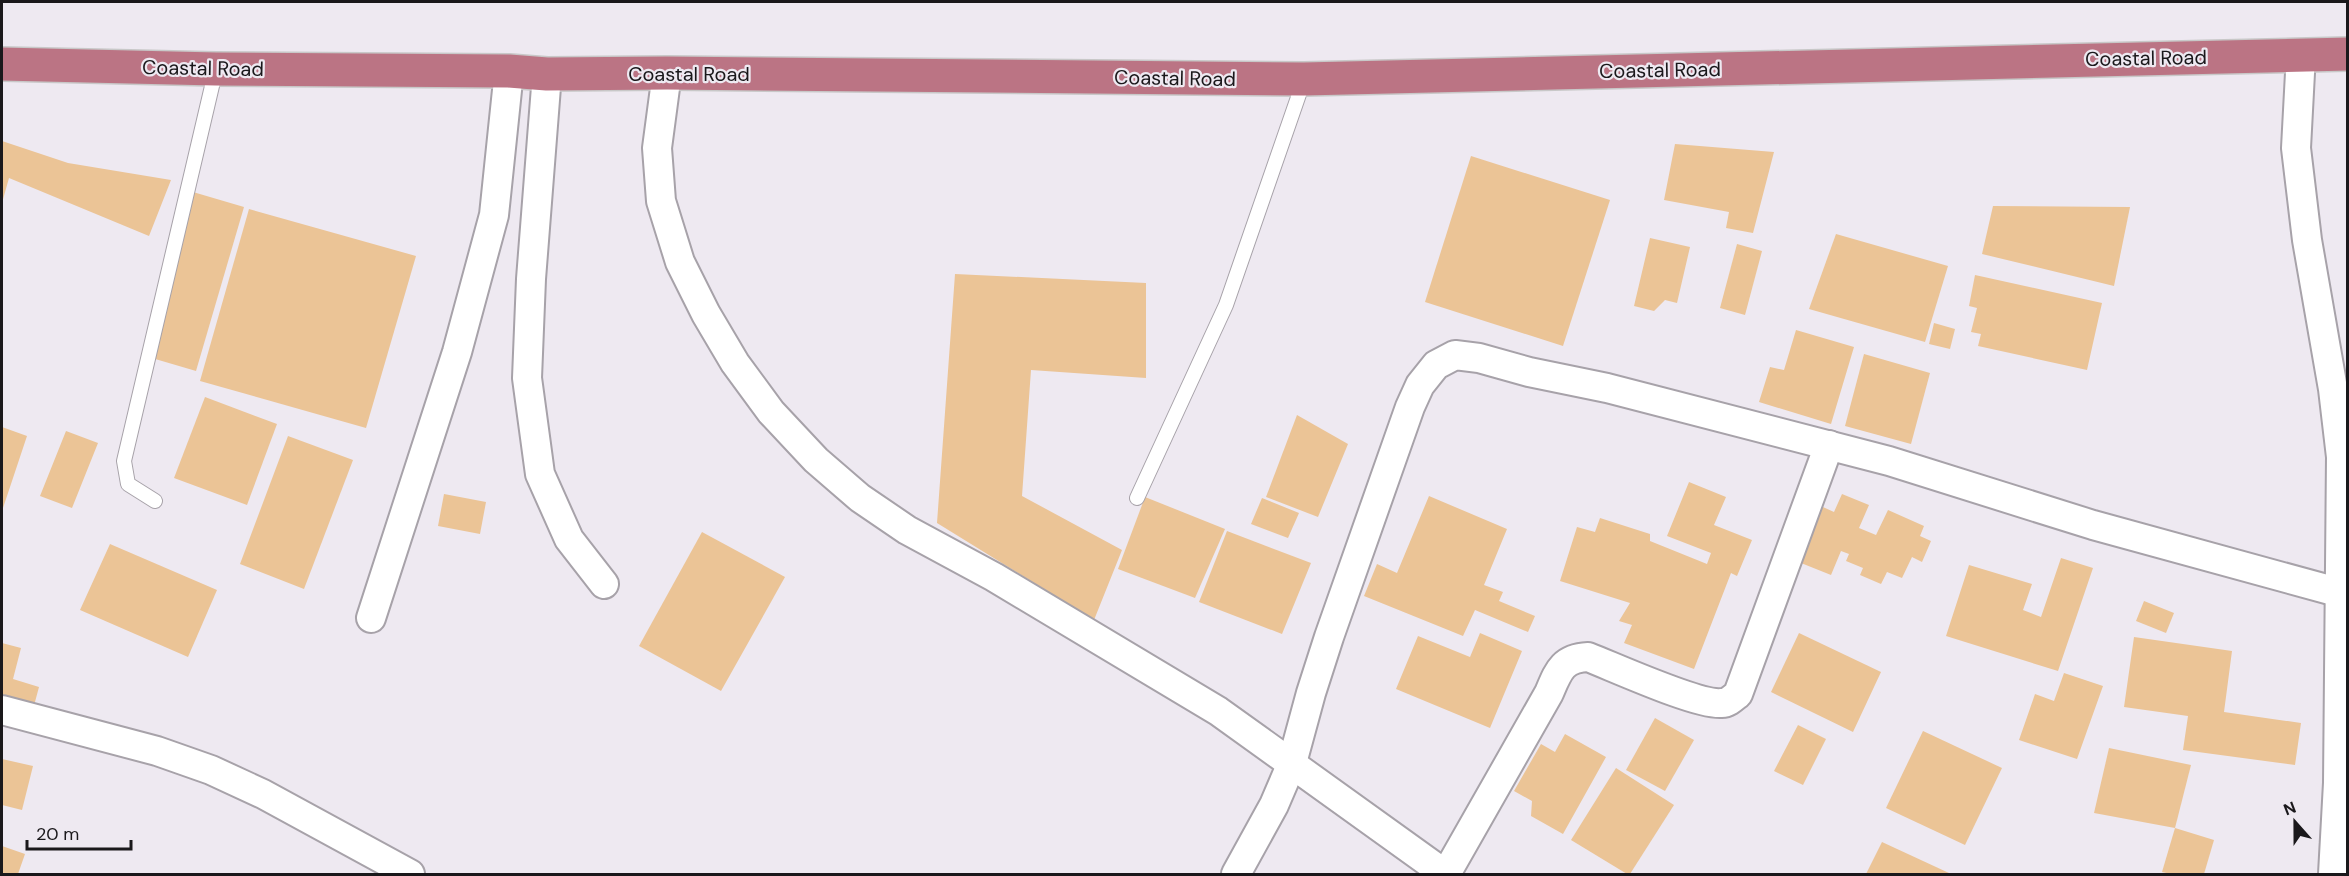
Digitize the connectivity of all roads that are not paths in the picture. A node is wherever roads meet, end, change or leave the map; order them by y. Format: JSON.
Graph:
{"nodes":[{"id":1,"x":2301,"y":54,"type":"junction"},
{"id":2,"x":2348,"y":54,"type":"edge"},
{"id":3,"x":2,"y":64,"type":"edge"},
{"id":4,"x":216,"y":69,"type":"junction"},
{"id":5,"x":509,"y":71,"type":"junction"},
{"id":6,"x":667,"y":73,"type":"junction"},
{"id":7,"x":547,"y":74,"type":"junction"},
{"id":8,"x":1304,"y":79,"type":"junction"},
{"id":9,"x":1829,"y":445,"type":"junction"},
{"id":10,"x":1137,"y":498,"type":"dead end"},
{"id":11,"x":155,"y":501,"type":"dead end"},
{"id":12,"x":604,"y":584,"type":"dead end"},
{"id":13,"x":2341,"y":593,"type":"junction"},
{"id":14,"x":371,"y":618,"type":"dead end"},
{"id":15,"x":2,"y":710,"type":"edge"},
{"id":16,"x":1292,"y":764,"type":"junction"},
{"id":17,"x":410,"y":874,"type":"edge"},
{"id":18,"x":1236,"y":874,"type":"edge"},
{"id":19,"x":1446,"y":874,"type":"edge"},
{"id":20,"x":2333,"y":874,"type":"edge"}],
"edges":[{"from":1,"to":2,"type":"highway","name":"Coastal Road"},
{"from":1,"to":8,"type":"highway","name":"Coastal Road"},
{"from":1,"to":13,"type":"street"},
{"from":3,"to":4,"type":"highway","name":"Coastal Road"},
{"from":4,"to":5,"type":"highway","name":"Coastal Road"},
{"from":4,"to":11,"type":"lane"},
{"from":5,"to":7,"type":"highway","name":"Coastal Road"},
{"from":5,"to":14,"type":"street"},
{"from":6,"to":7,"type":"highway","name":"Coastal Road"},
{"from":6,"to":8,"type":"highway","name":"Coastal Road"},
{"from":6,"to":16,"type":"street"},
{"from":7,"to":12,"type":"street"},
{"from":8,"to":10,"type":"lane"},
{"from":9,"to":13,"type":"street"},
{"from":9,"to":16,"type":"street"},
{"from":9,"to":19,"type":"street"},
{"from":13,"to":20,"type":"street"},
{"from":15,"to":17,"type":"street"},
{"from":16,"to":18,"type":"street"},
{"from":16,"to":19,"type":"street"}]}
